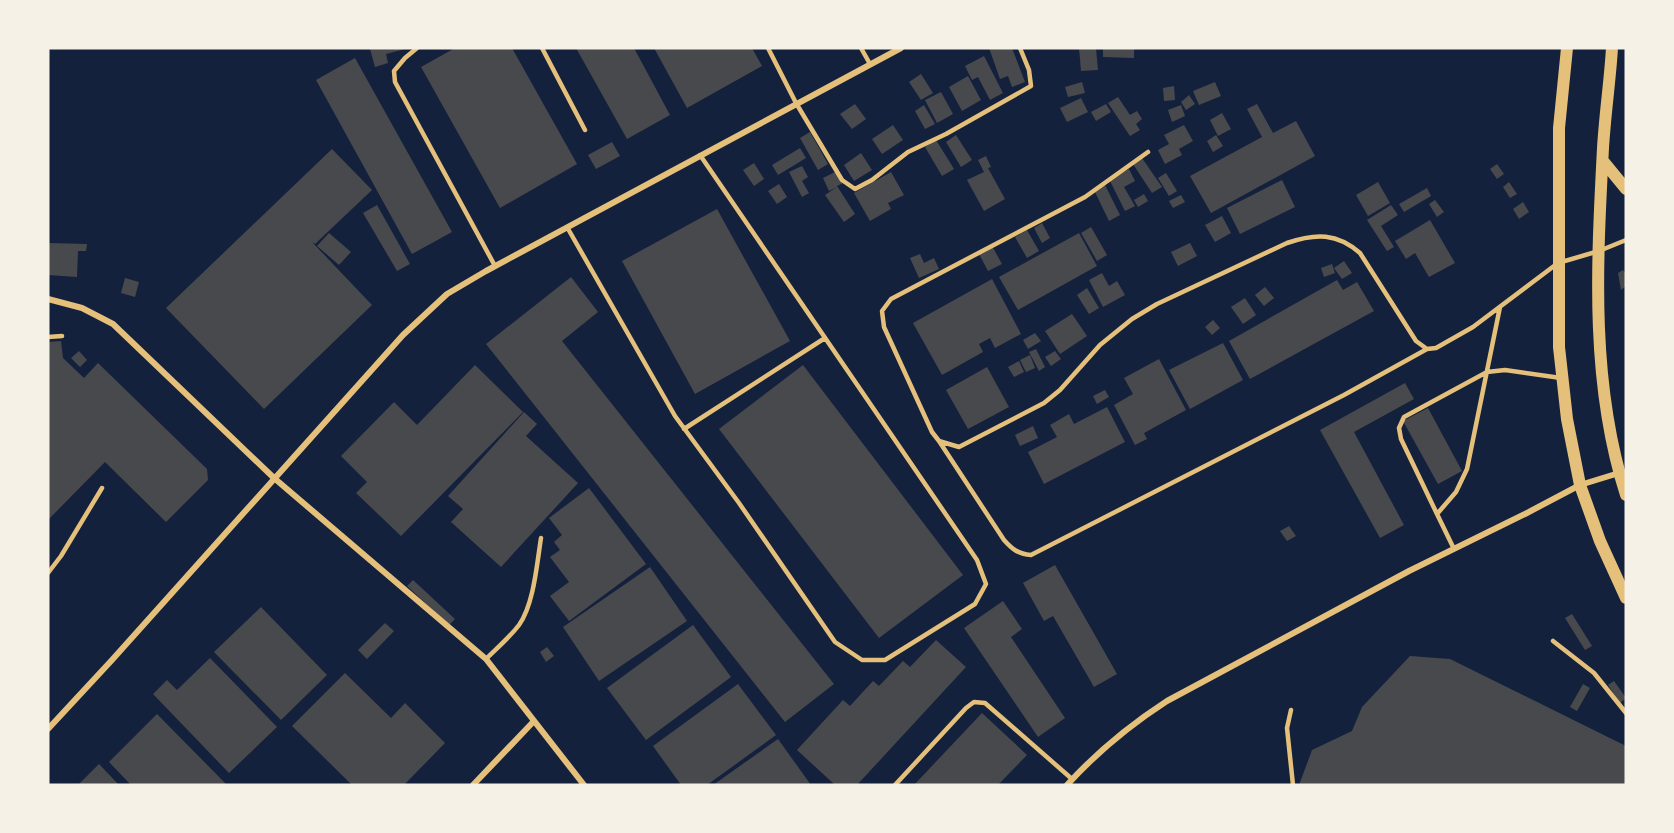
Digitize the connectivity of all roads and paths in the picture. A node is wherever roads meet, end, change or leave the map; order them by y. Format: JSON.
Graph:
{"nodes":[{"id":1,"x":417,"y":48,"type":"edge"},
{"id":2,"x":542,"y":48,"type":"edge"},
{"id":3,"x":768,"y":48,"type":"edge"},
{"id":4,"x":861,"y":48,"type":"edge"},
{"id":5,"x":901,"y":48,"type":"edge"},
{"id":6,"x":1020,"y":48,"type":"edge"},
{"id":7,"x":1567,"y":48,"type":"edge"},
{"id":8,"x":1612,"y":48,"type":"edge"},
{"id":9,"x":870,"y":64,"type":"junction"},
{"id":10,"x":796,"y":104,"type":"junction"},
{"id":11,"x":585,"y":130,"type":"dead end"},
{"id":12,"x":1148,"y":152,"type":"dead end"},
{"id":13,"x":700,"y":155,"type":"junction"},
{"id":14,"x":1603,"y":161,"type":"junction"},
{"id":15,"x":1626,"y":189,"type":"edge"},
{"id":16,"x":567,"y":226,"type":"junction"},
{"id":17,"x":1626,"y":240,"type":"edge"},
{"id":18,"x":1599,"y":251,"type":"junction"},
{"id":19,"x":1558,"y":263,"type":"junction"},
{"id":20,"x":495,"y":266,"type":"junction"},
{"id":21,"x":48,"y":299,"type":"edge"},
{"id":22,"x":1500,"y":307,"type":"junction"},
{"id":23,"x":62,"y":336,"type":"dead end"},
{"id":24,"x":48,"y":337,"type":"edge"},
{"id":25,"x":825,"y":338,"type":"junction"},
{"id":26,"x":1427,"y":349,"type":"junction"},
{"id":27,"x":1487,"y":372,"type":"junction"},
{"id":28,"x":1562,"y":378,"type":"junction"},
{"id":29,"x":684,"y":429,"type":"junction"},
{"id":30,"x":939,"y":441,"type":"junction"},
{"id":31,"x":1619,"y":473,"type":"junction"},
{"id":32,"x":274,"y":478,"type":"junction"},
{"id":33,"x":1580,"y":485,"type":"junction"},
{"id":34,"x":102,"y":488,"type":"dead end"},
{"id":35,"x":1626,"y":495,"type":"edge"},
{"id":36,"x":1437,"y":514,"type":"junction"},
{"id":37,"x":541,"y":538,"type":"dead end"},
{"id":38,"x":1454,"y":549,"type":"junction"},
{"id":39,"x":48,"y":573,"type":"edge"},
{"id":40,"x":1626,"y":598,"type":"edge"},
{"id":41,"x":1553,"y":641,"type":"dead end"},
{"id":42,"x":486,"y":659,"type":"junction"},
{"id":43,"x":1291,"y":710,"type":"dead end"},
{"id":44,"x":1626,"y":713,"type":"edge"},
{"id":45,"x":534,"y":721,"type":"junction"},
{"id":46,"x":48,"y":729,"type":"edge"},
{"id":47,"x":1072,"y":779,"type":"junction"},
{"id":48,"x":473,"y":785,"type":"edge"},
{"id":49,"x":584,"y":785,"type":"edge"},
{"id":50,"x":896,"y":785,"type":"edge"},
{"id":51,"x":1067,"y":785,"type":"edge"},
{"id":52,"x":1293,"y":785,"type":"edge"}],
"edges":[{"from":1,"to":20,"type":"lane"},
{"from":2,"to":11,"type":"lane"},
{"from":3,"to":10,"type":"lane"},
{"from":4,"to":9,"type":"lane"},
{"from":5,"to":9,"type":"street"},
{"from":6,"to":10,"type":"lane"},
{"from":7,"to":19,"type":"main road"},
{"from":8,"to":14,"type":"main road"},
{"from":9,"to":10,"type":"street"},
{"from":10,"to":13,"type":"street"},
{"from":12,"to":30,"type":"lane"},
{"from":13,"to":16,"type":"street"},
{"from":13,"to":25,"type":"lane"},
{"from":14,"to":15,"type":"main road"},
{"from":14,"to":18,"type":"main road"},
{"from":16,"to":20,"type":"street"},
{"from":16,"to":29,"type":"lane"},
{"from":17,"to":18,"type":"lane"},
{"from":18,"to":19,"type":"lane"},
{"from":18,"to":31,"type":"main road"},
{"from":19,"to":22,"type":"lane"},
{"from":19,"to":28,"type":"main road"},
{"from":20,"to":32,"type":"street"},
{"from":21,"to":32,"type":"street"},
{"from":22,"to":26,"type":"lane"},
{"from":22,"to":27,"type":"lane"},
{"from":23,"to":24,"type":"lane"},
{"from":25,"to":29,"type":"lane"},
{"from":25,"to":29,"type":"lane"},
{"from":26,"to":30,"type":"lane"},
{"from":26,"to":30,"type":"lane"},
{"from":27,"to":28,"type":"lane"},
{"from":27,"to":36,"type":"lane"},
{"from":27,"to":36,"type":"lane"},
{"from":28,"to":33,"type":"main road"},
{"from":31,"to":33,"type":"street"},
{"from":31,"to":35,"type":"main road"},
{"from":32,"to":42,"type":"street"},
{"from":32,"to":46,"type":"street"},
{"from":33,"to":38,"type":"street"},
{"from":33,"to":40,"type":"main road"},
{"from":34,"to":39,"type":"lane"},
{"from":36,"to":38,"type":"lane"},
{"from":37,"to":42,"type":"lane"},
{"from":38,"to":47,"type":"street"},
{"from":41,"to":44,"type":"lane"},
{"from":42,"to":45,"type":"street"},
{"from":43,"to":52,"type":"lane"},
{"from":45,"to":48,"type":"street"},
{"from":45,"to":49,"type":"street"},
{"from":47,"to":50,"type":"lane"},
{"from":47,"to":51,"type":"street"}]}
